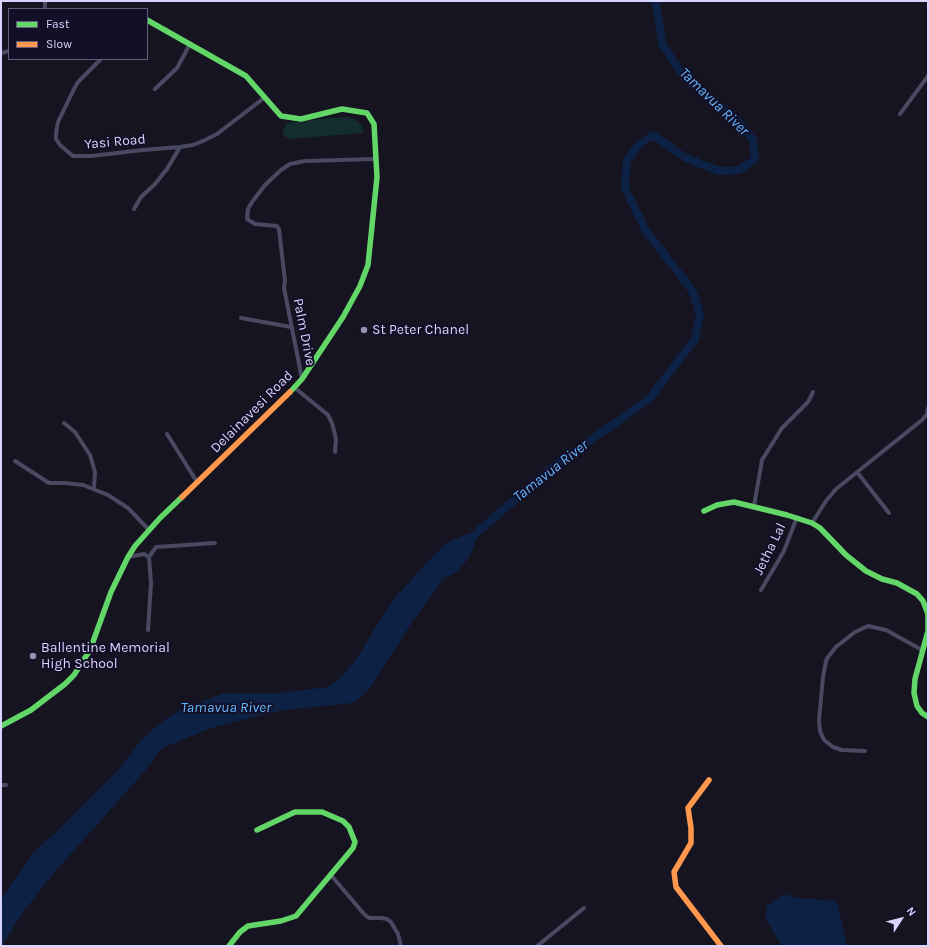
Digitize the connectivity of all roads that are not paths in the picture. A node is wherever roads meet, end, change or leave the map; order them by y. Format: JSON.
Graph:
{"nodes":[{"id":1,"x":148,"y":21,"type":"edge"},
{"id":2,"x":190,"y":44,"type":"junction"},
{"id":3,"x":100,"y":60,"type":"edge"},
{"id":4,"x":928,"y":76,"type":"edge"},
{"id":5,"x":155,"y":89,"type":"dead end"},
{"id":6,"x":264,"y":98,"type":"junction"},
{"id":7,"x":900,"y":114,"type":"dead end"},
{"id":8,"x":180,"y":147,"type":"junction"},
{"id":9,"x":376,"y":159,"type":"junction"},
{"id":10,"x":134,"y":209,"type":"dead end"},
{"id":11,"x":241,"y":318,"type":"dead end"},
{"id":12,"x":291,"y":327,"type":"junction"},
{"id":13,"x":302,"y":379,"type":"junction"},
{"id":14,"x":295,"y":388,"type":"junction"},
{"id":15,"x":813,"y":392,"type":"dead end"},
{"id":16,"x":928,"y":408,"type":"edge"},
{"id":17,"x":64,"y":423,"type":"dead end"},
{"id":18,"x":167,"y":434,"type":"dead end"},
{"id":19,"x":335,"y":452,"type":"dead end"},
{"id":20,"x":15,"y":461,"type":"dead end"},
{"id":21,"x":856,"y":472,"type":"junction"},
{"id":22,"x":197,"y":482,"type":"junction"},
{"id":23,"x":94,"y":489,"type":"junction"},
{"id":24,"x":754,"y":506,"type":"junction"},
{"id":25,"x":704,"y":511,"type":"dead end"},
{"id":26,"x":889,"y":513,"type":"dead end"},
{"id":27,"x":797,"y":517,"type":"junction"},
{"id":28,"x":812,"y":523,"type":"junction"},
{"id":29,"x":149,"y":530,"type":"junction"},
{"id":30,"x":215,"y":543,"type":"dead end"},
{"id":31,"x":128,"y":557,"type":"junction"},
{"id":32,"x":149,"y":557,"type":"junction"},
{"id":33,"x":761,"y":590,"type":"dead end"},
{"id":34,"x":148,"y":630,"type":"dead end"},
{"id":35,"x":922,"y":650,"type":"junction"},
{"id":36,"x":928,"y":717,"type":"edge"},
{"id":37,"x":1,"y":726,"type":"edge"},
{"id":38,"x":865,"y":751,"type":"dead end"},
{"id":39,"x":709,"y":780,"type":"dead end"},
{"id":40,"x":1,"y":785,"type":"edge"},
{"id":41,"x":6,"y":786,"type":"dead end"},
{"id":42,"x":257,"y":830,"type":"dead end"},
{"id":43,"x":330,"y":874,"type":"junction"},
{"id":44,"x":584,"y":908,"type":"dead end"},
{"id":45,"x":229,"y":946,"type":"edge"},
{"id":46,"x":401,"y":946,"type":"edge"},
{"id":47,"x":537,"y":946,"type":"edge"},
{"id":48,"x":721,"y":946,"type":"edge"}],
"edges":[{"from":1,"to":2,"type":"street","name":"Delainavesi Road"},
{"from":2,"to":5,"type":"street"},
{"from":2,"to":6,"type":"street","name":"Delainavesi Road"},
{"from":3,"to":8,"type":"street","name":"Yasi Road"},
{"from":4,"to":7,"type":"street"},
{"from":6,"to":8,"type":"street","name":"Yasi Road"},
{"from":6,"to":9,"type":"street","name":"Delainavesi Road"},
{"from":8,"to":10,"type":"street"},
{"from":9,"to":12,"type":"street","name":"Palm Drive"},
{"from":9,"to":13,"type":"street","name":"Delainavesi Road"},
{"from":11,"to":12,"type":"street"},
{"from":12,"to":13,"type":"street","name":"Palm Drive"},
{"from":13,"to":14,"type":"street","name":"Delainavesi Road"},
{"from":14,"to":19,"type":"street"},
{"from":14,"to":22,"type":"street","name":"Delainavesi Road"},
{"from":15,"to":24,"type":"street"},
{"from":16,"to":21,"type":"street"},
{"from":17,"to":23,"type":"street"},
{"from":18,"to":22,"type":"street"},
{"from":20,"to":23,"type":"street"},
{"from":21,"to":26,"type":"street"},
{"from":21,"to":28,"type":"street"},
{"from":22,"to":29,"type":"street","name":"Delainavesi Road"},
{"from":23,"to":29,"type":"street"},
{"from":24,"to":25,"type":"street"},
{"from":24,"to":27,"type":"street"},
{"from":27,"to":28,"type":"street"},
{"from":27,"to":33,"type":"street","name":"Jetha Lal"},
{"from":28,"to":35,"type":"street"},
{"from":29,"to":31,"type":"street","name":"Delainavesi Road"},
{"from":30,"to":32,"type":"street"},
{"from":31,"to":32,"type":"street"},
{"from":31,"to":37,"type":"street","name":"Delainavesi Road"},
{"from":32,"to":34,"type":"street"},
{"from":35,"to":36,"type":"street"},
{"from":35,"to":38,"type":"street"},
{"from":39,"to":48,"type":"street"},
{"from":40,"to":41,"type":"street"},
{"from":42,"to":43,"type":"street"},
{"from":43,"to":45,"type":"street"},
{"from":43,"to":46,"type":"street"},
{"from":44,"to":47,"type":"street"}]}
